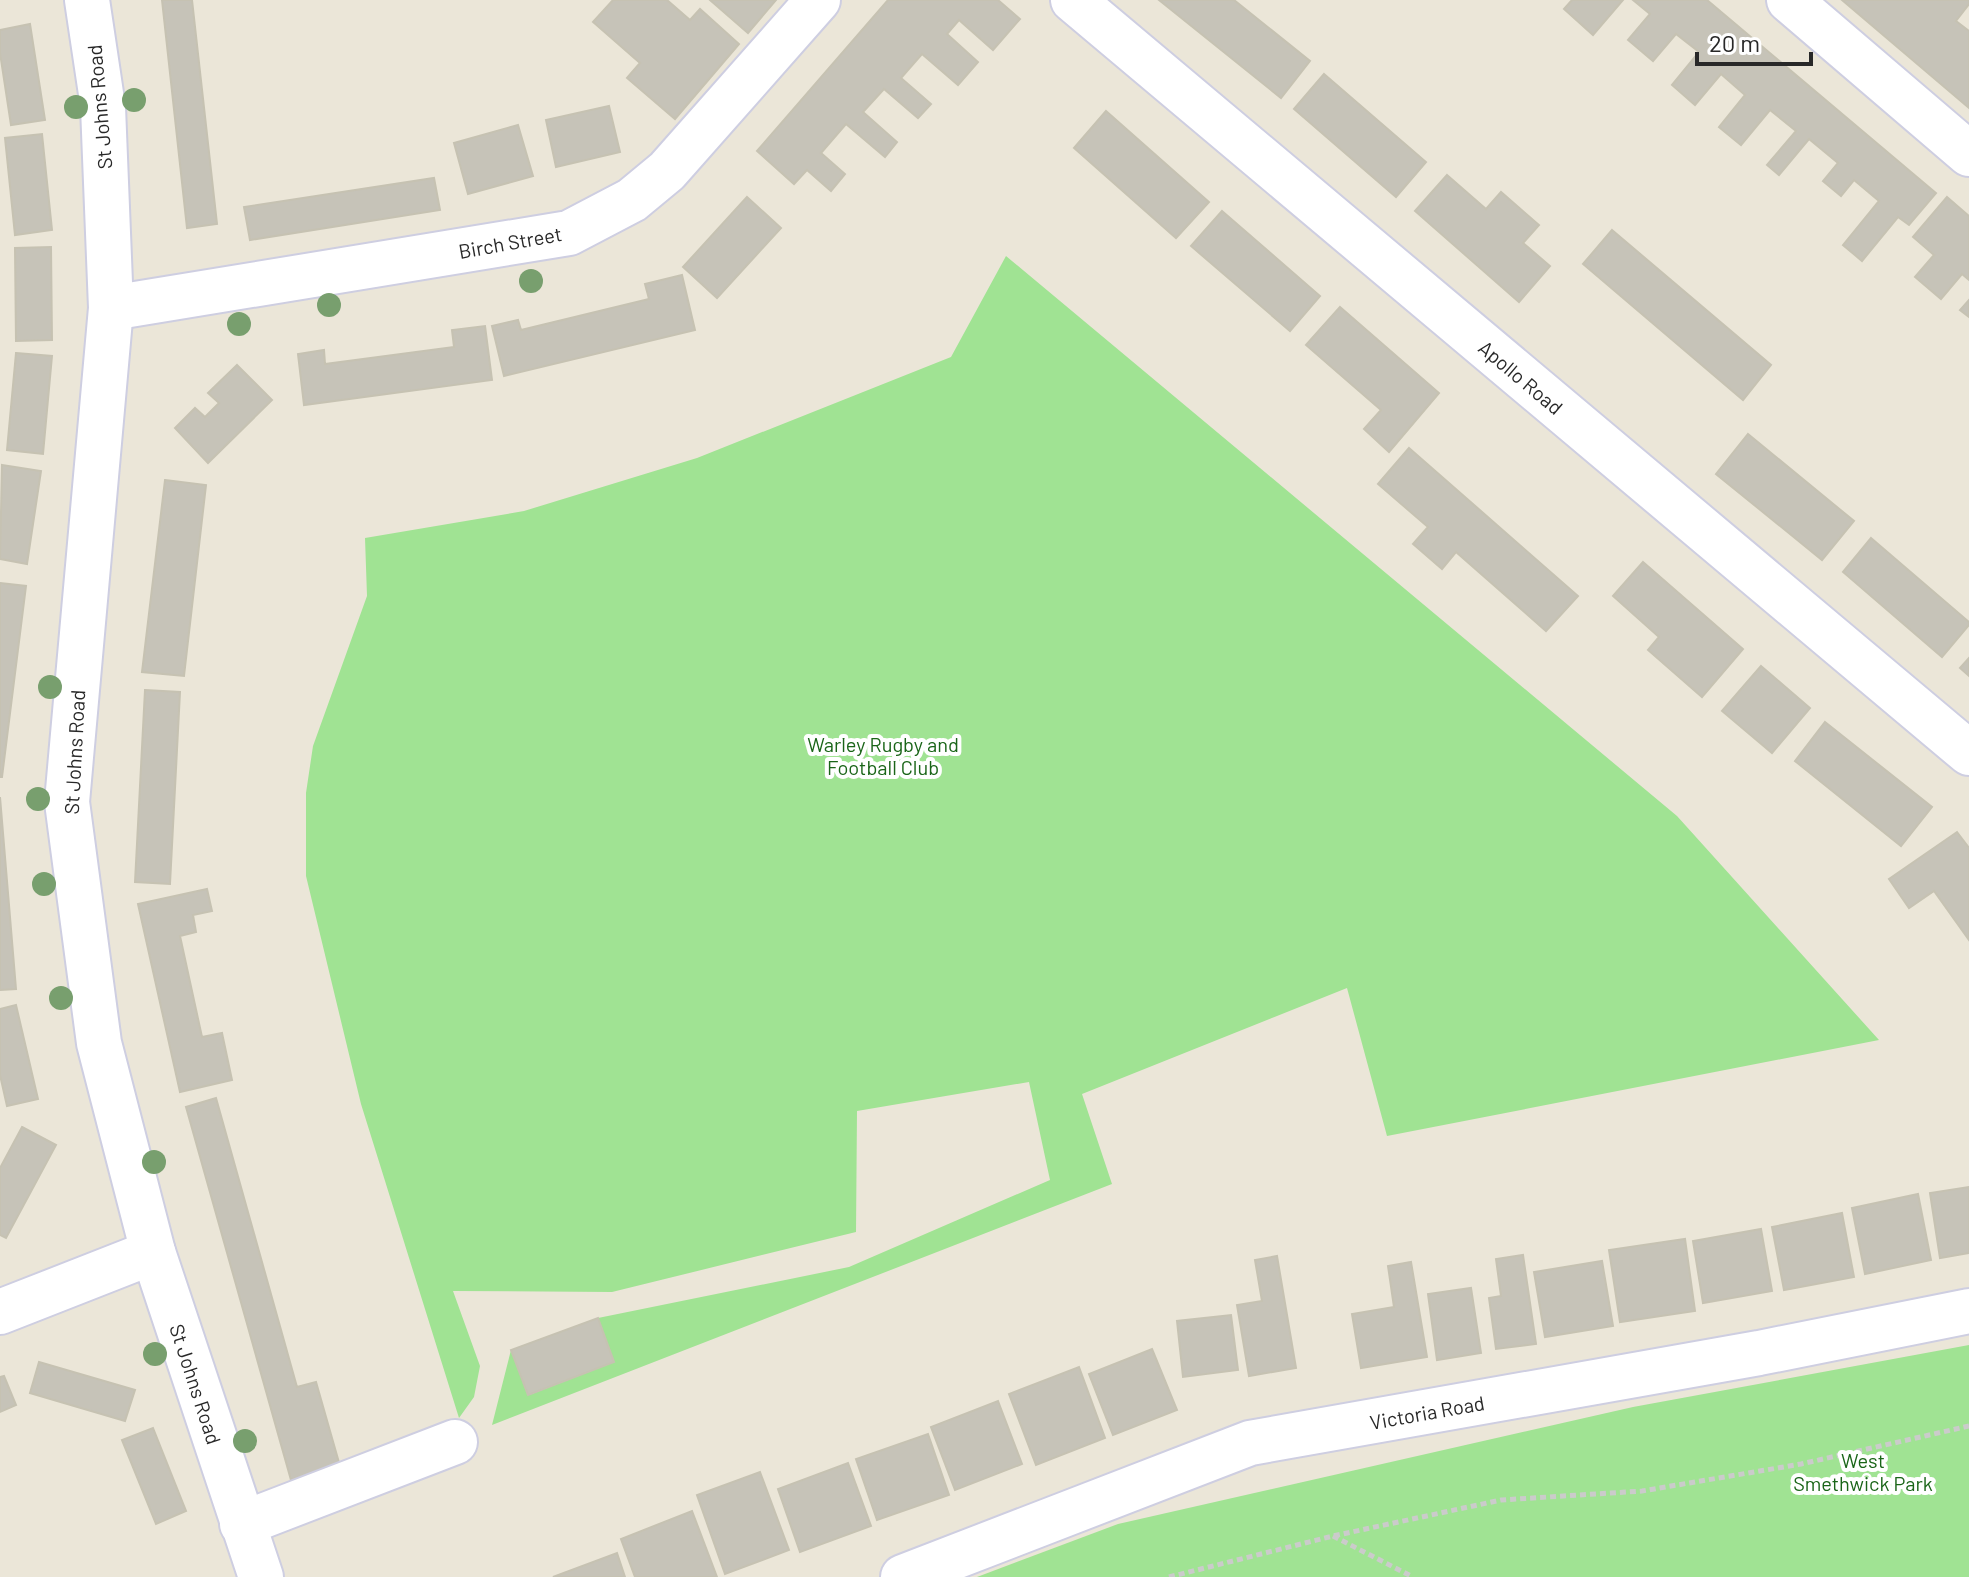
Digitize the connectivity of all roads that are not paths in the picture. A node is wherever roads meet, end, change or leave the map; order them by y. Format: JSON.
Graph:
{"nodes":[{"id":1,"x":87,"y":0,"type":"edge"},
{"id":2,"x":818,"y":0,"type":"edge"},
{"id":3,"x":1073,"y":0,"type":"edge"},
{"id":4,"x":1789,"y":0,"type":"edge"},
{"id":5,"x":1969,"y":154,"type":"edge"},
{"id":6,"x":111,"y":308,"type":"junction"},
{"id":7,"x":1969,"y":753,"type":"edge"},
{"id":8,"x":153,"y":1252,"type":"junction"},
{"id":9,"x":1969,"y":1311,"type":"edge"},
{"id":10,"x":0,"y":1312,"type":"edge"},
{"id":11,"x":455,"y":1442,"type":"dead end"},
{"id":12,"x":242,"y":1524,"type":"junction"},
{"id":13,"x":261,"y":1577,"type":"edge"},
{"id":14,"x":903,"y":1577,"type":"edge"}],
"edges":[{"from":1,"to":6,"type":"street","name":"St Johns Road"},
{"from":2,"to":6,"type":"street","name":"Birch Street"},
{"from":3,"to":7,"type":"street","name":"Apollo Road"},
{"from":4,"to":5,"type":"street"},
{"from":6,"to":8,"type":"street","name":"St Johns Road"},
{"from":8,"to":10,"type":"street"},
{"from":8,"to":12,"type":"street","name":"St Johns Road"},
{"from":9,"to":14,"type":"street","name":"Victoria Road"},
{"from":11,"to":12,"type":"street"},
{"from":12,"to":13,"type":"street","name":"St Johns Road"}]}
